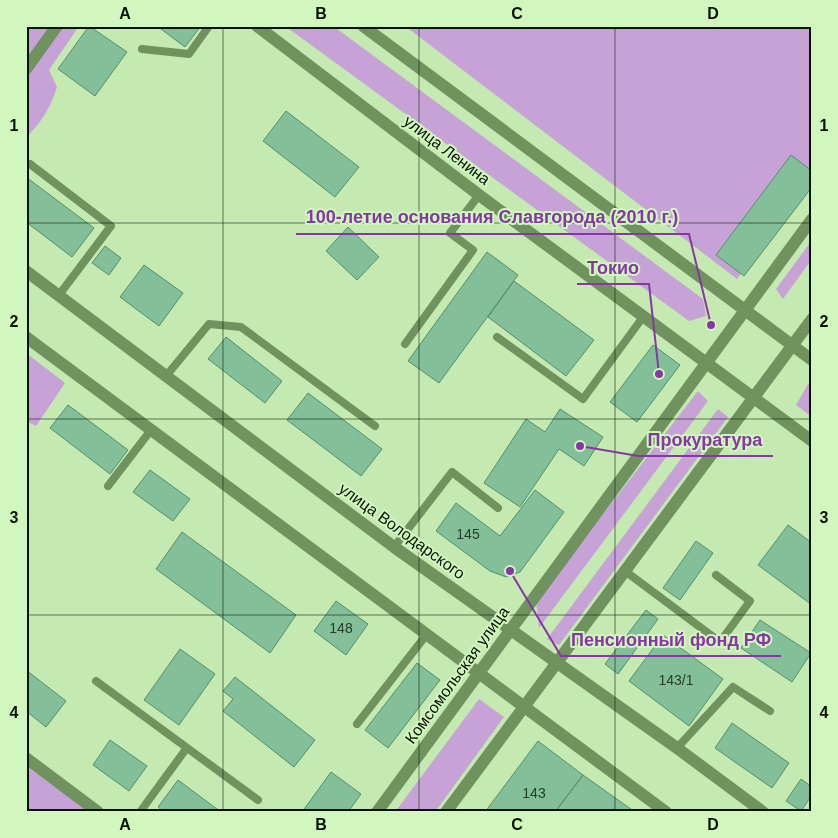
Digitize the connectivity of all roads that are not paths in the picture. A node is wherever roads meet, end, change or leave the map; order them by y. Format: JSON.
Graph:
{"nodes":[{"id":1,"x":57,"y":26,"type":"edge"},
{"id":2,"x":209,"y":26,"type":"edge"},
{"id":3,"x":257,"y":26,"type":"edge"},
{"id":4,"x":363,"y":26,"type":"edge"},
{"id":5,"x":142,"y":49,"type":"dead end"},
{"id":6,"x":26,"y":69,"type":"edge"},
{"id":7,"x":30,"y":164,"type":"dead end"},
{"id":8,"x":479,"y":195,"type":"junction"},
{"id":9,"x":812,"y":219,"type":"edge"},
{"id":10,"x":26,"y":271,"type":"edge"},
{"id":11,"x":59,"y":295,"type":"junction"},
{"id":12,"x":744,"y":311,"type":"junction"},
{"id":13,"x":643,"y":316,"type":"junction"},
{"id":14,"x":812,"y":320,"type":"edge"},
{"id":15,"x":26,"y":337,"type":"edge"},
{"id":16,"x":497,"y":337,"type":"dead end"},
{"id":17,"x":405,"y":344,"type":"dead end"},
{"id":18,"x":792,"y":345,"type":"junction"},
{"id":19,"x":812,"y":360,"type":"edge"},
{"id":20,"x":706,"y":364,"type":"junction"},
{"id":21,"x":166,"y":376,"type":"junction"},
{"id":22,"x":753,"y":398,"type":"junction"},
{"id":23,"x":375,"y":426,"type":"dead end"},
{"id":24,"x":150,"y":430,"type":"junction"},
{"id":25,"x":812,"y":441,"type":"edge"},
{"id":26,"x":108,"y":486,"type":"dead end"},
{"id":27,"x":498,"y":508,"type":"dead end"},
{"id":28,"x":394,"y":547,"type":"junction"},
{"id":29,"x":625,"y":571,"type":"junction"},
{"id":30,"x":716,"y":575,"type":"dead end"},
{"id":31,"x":511,"y":630,"type":"junction"},
{"id":32,"x":427,"y":634,"type":"junction"},
{"id":33,"x":556,"y":662,"type":"junction"},
{"id":34,"x":478,"y":673,"type":"junction"},
{"id":35,"x":96,"y":681,"type":"dead end"},
{"id":36,"x":523,"y":706,"type":"junction"},
{"id":37,"x":770,"y":711,"type":"dead end"},
{"id":38,"x":357,"y":724,"type":"dead end"},
{"id":39,"x":678,"y":748,"type":"junction"},
{"id":40,"x":186,"y":749,"type":"junction"},
{"id":41,"x":26,"y":758,"type":"edge"},
{"id":42,"x":258,"y":800,"type":"dead end"},
{"id":43,"x":98,"y":812,"type":"edge"},
{"id":44,"x":140,"y":812,"type":"edge"},
{"id":45,"x":377,"y":812,"type":"edge"},
{"id":46,"x":446,"y":812,"type":"edge"},
{"id":47,"x":666,"y":812,"type":"edge"},
{"id":48,"x":763,"y":812,"type":"edge"}],
"edges":[{"from":1,"to":6,"type":"street"},
{"from":2,"to":5,"type":"lane"},
{"from":3,"to":8,"type":"street","name":"улица Ленина"},
{"from":4,"to":12,"type":"street"},
{"from":7,"to":11,"type":"lane"},
{"from":8,"to":13,"type":"street","name":"улица Ленина"},
{"from":8,"to":17,"type":"lane"},
{"from":9,"to":12,"type":"street","name":"Комсомольская улица"},
{"from":10,"to":11,"type":"street","name":"улица Володарского"},
{"from":11,"to":21,"type":"street","name":"улица Володарского"},
{"from":12,"to":18,"type":"street"},
{"from":12,"to":20,"type":"street","name":"Комсомольская улица"},
{"from":13,"to":16,"type":"lane"},
{"from":13,"to":20,"type":"street","name":"улица Ленина"},
{"from":14,"to":18,"type":"street"},
{"from":15,"to":24,"type":"street"},
{"from":18,"to":19,"type":"street"},
{"from":18,"to":22,"type":"street"},
{"from":20,"to":22,"type":"street","name":"улица Ленина"},
{"from":20,"to":31,"type":"street","name":"Комсомольская улица"},
{"from":21,"to":23,"type":"lane"},
{"from":21,"to":28,"type":"street","name":"улица Володарского"},
{"from":22,"to":25,"type":"street","name":"улица Ленина"},
{"from":22,"to":29,"type":"street"},
{"from":24,"to":26,"type":"lane"},
{"from":24,"to":32,"type":"street"},
{"from":27,"to":28,"type":"lane"},
{"from":28,"to":31,"type":"street","name":"улица Володарского"},
{"from":29,"to":30,"type":"lane"},
{"from":29,"to":33,"type":"street"},
{"from":31,"to":33,"type":"street","name":"улица Володарского"},
{"from":31,"to":34,"type":"street","name":"Комсомольская улица"},
{"from":32,"to":34,"type":"street"},
{"from":32,"to":38,"type":"lane"},
{"from":33,"to":36,"type":"street"},
{"from":33,"to":39,"type":"street","name":"улица Володарского"},
{"from":34,"to":36,"type":"street"},
{"from":34,"to":45,"type":"street","name":"Комсомольская улица"},
{"from":35,"to":40,"type":"lane"},
{"from":36,"to":46,"type":"street"},
{"from":36,"to":47,"type":"street"},
{"from":37,"to":39,"type":"lane"},
{"from":39,"to":48,"type":"street","name":"улица Володарского"},
{"from":40,"to":42,"type":"lane"},
{"from":40,"to":44,"type":"lane"},
{"from":41,"to":43,"type":"street"}]}
